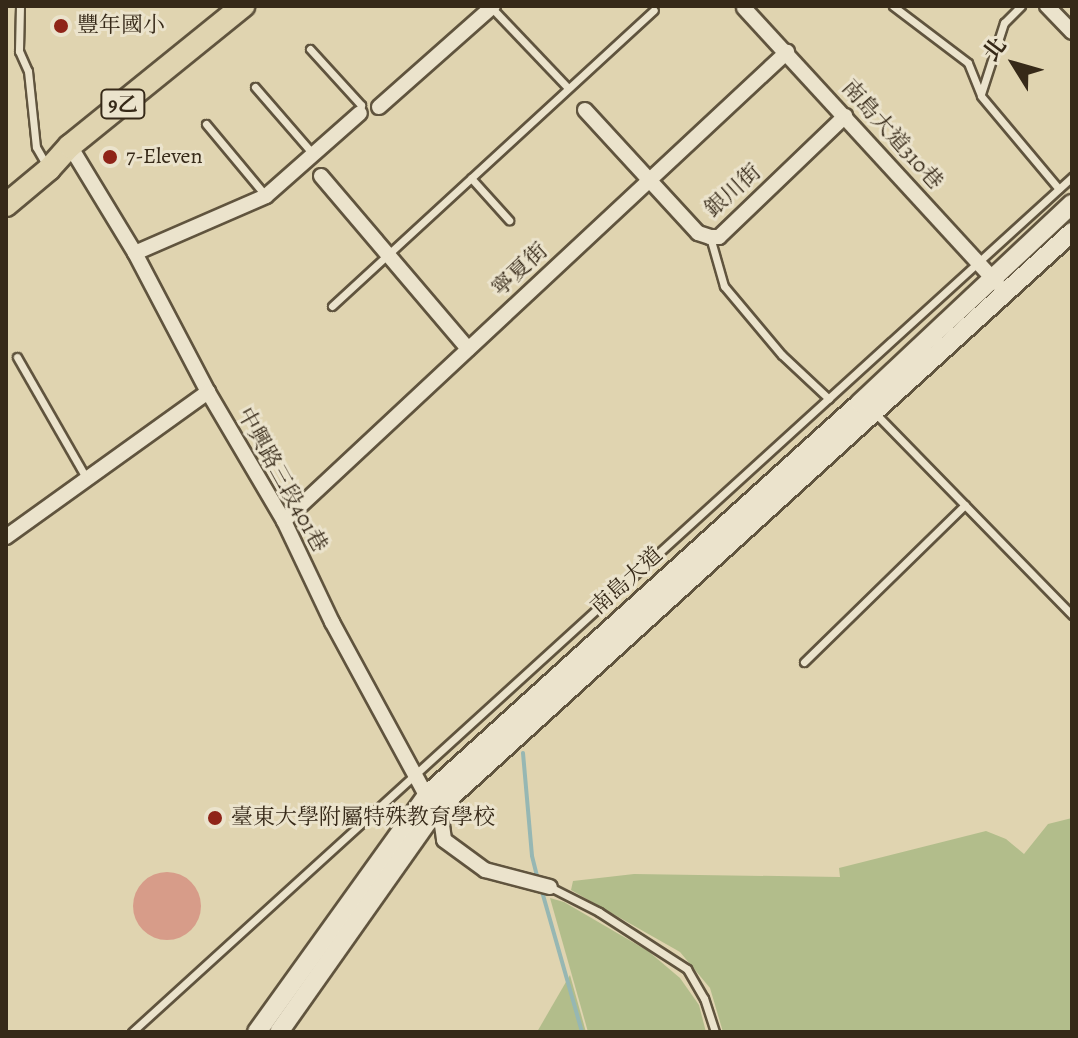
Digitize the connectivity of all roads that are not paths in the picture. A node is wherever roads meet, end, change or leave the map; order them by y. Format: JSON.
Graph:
{"nodes":[{"id":1,"x":20,"y":6,"type":"edge"},
{"id":2,"x":243,"y":6,"type":"edge"},
{"id":3,"x":893,"y":6,"type":"edge"},
{"id":4,"x":1021,"y":6,"type":"edge"},
{"id":5,"x":1047,"y":6,"type":"edge"},
{"id":6,"x":491,"y":7,"type":"edge"},
{"id":7,"x":743,"y":7,"type":"edge"},
{"id":8,"x":654,"y":10,"type":"dead end"},
{"id":9,"x":1072,"y":32,"type":"edge"},
{"id":10,"x":310,"y":49,"type":"dead end"},
{"id":11,"x":787,"y":52,"type":"junction"},
{"id":12,"x":255,"y":87,"type":"dead end"},
{"id":13,"x":568,"y":88,"type":"junction"},
{"id":14,"x":981,"y":96,"type":"junction"},
{"id":15,"x":379,"y":107,"type":"dead end"},
{"id":16,"x":585,"y":110,"type":"dead end"},
{"id":17,"x":360,"y":113,"type":"joint"},
{"id":18,"x":845,"y":116,"type":"junction"},
{"id":19,"x":206,"y":124,"type":"dead end"},
{"id":20,"x":70,"y":146,"type":"junction"},
{"id":21,"x":313,"y":154,"type":"junction"},
{"id":22,"x":49,"y":169,"type":"junction"},
{"id":23,"x":321,"y":176,"type":"dead end"},
{"id":24,"x":1072,"y":177,"type":"edge"},
{"id":25,"x":471,"y":178,"type":"junction"},
{"id":26,"x":647,"y":181,"type":"junction"},
{"id":27,"x":1059,"y":189,"type":"junction"},
{"id":28,"x":266,"y":196,"type":"junction"},
{"id":29,"x":1072,"y":204,"type":"edge"},
{"id":30,"x":6,"y":205,"type":"edge"},
{"id":31,"x":509,"y":220,"type":"dead end"},
{"id":32,"x":1072,"y":232,"type":"edge"},
{"id":33,"x":710,"y":237,"type":"junction"},
{"id":34,"x":135,"y":253,"type":"junction"},
{"id":35,"x":387,"y":255,"type":"junction"},
{"id":36,"x":979,"y":263,"type":"junction"},
{"id":37,"x":1001,"y":286,"type":"junction"},
{"id":38,"x":332,"y":306,"type":"dead end"},
{"id":39,"x":468,"y":349,"type":"junction"},
{"id":40,"x":17,"y":357,"type":"dead end"},
{"id":41,"x":208,"y":392,"type":"junction"},
{"id":42,"x":829,"y":399,"type":"junction"},
{"id":43,"x":876,"y":414,"type":"junction"},
{"id":44,"x":87,"y":479,"type":"junction"},
{"id":45,"x":965,"y":505,"type":"junction"},
{"id":46,"x":284,"y":521,"type":"junction"},
{"id":47,"x":6,"y":537,"type":"edge"},
{"id":48,"x":1072,"y":615,"type":"edge"},
{"id":49,"x":804,"y":662,"type":"dead end"},
{"id":50,"x":416,"y":775,"type":"junction"},
{"id":51,"x":431,"y":803,"type":"junction"},
{"id":52,"x":550,"y":887,"type":"joint"},
{"id":53,"x":132,"y":1032,"type":"edge"},
{"id":54,"x":257,"y":1032,"type":"edge"},
{"id":55,"x":279,"y":1032,"type":"edge"},
{"id":56,"x":715,"y":1032,"type":"edge"}],
"edges":[{"from":1,"to":22,"type":"lane"},
{"from":2,"to":20,"type":"main road","number":"9乙"},
{"from":3,"to":14,"type":"lane"},
{"from":4,"to":14,"type":"lane"},
{"from":5,"to":9,"type":"street"},
{"from":6,"to":13,"type":"lane"},
{"from":6,"to":15,"type":"street"},
{"from":7,"to":11,"type":"street","name":"南島大道310巷"},
{"from":8,"to":13,"type":"lane"},
{"from":10,"to":17,"type":"lane"},
{"from":11,"to":18,"type":"street","name":"南島大道310巷"},
{"from":11,"to":26,"type":"street","name":"寧夏街"},
{"from":12,"to":21,"type":"lane"},
{"from":13,"to":25,"type":"lane"},
{"from":14,"to":27,"type":"lane"},
{"from":16,"to":26,"type":"street","name":"銀川街"},
{"from":17,"to":21,"type":"street"},
{"from":18,"to":33,"type":"street","name":"銀川街"},
{"from":18,"to":36,"type":"street","name":"南島大道310巷"},
{"from":19,"to":28,"type":"lane"},
{"from":20,"to":22,"type":"main road","number":"9乙"},
{"from":20,"to":34,"type":"street","name":"中興路三段401巷"},
{"from":21,"to":28,"type":"street"},
{"from":22,"to":30,"type":"main road","number":"9乙"},
{"from":23,"to":35,"type":"street"},
{"from":24,"to":27,"type":"lane"},
{"from":25,"to":31,"type":"lane"},
{"from":25,"to":35,"type":"lane"},
{"from":26,"to":33,"type":"street","name":"銀川街"},
{"from":26,"to":39,"type":"street","name":"寧夏街"},
{"from":27,"to":36,"type":"lane"},
{"from":28,"to":34,"type":"street"},
{"from":29,"to":37,"type":"street","name":"南島大道"},
{"from":32,"to":37,"type":"street","name":"南島大道"},
{"from":33,"to":42,"type":"lane"},
{"from":34,"to":41,"type":"street","name":"中興路三段401巷"},
{"from":35,"to":38,"type":"lane"},
{"from":35,"to":39,"type":"street"},
{"from":36,"to":37,"type":"street","name":"南島大道310巷"},
{"from":36,"to":42,"type":"lane"},
{"from":37,"to":43,"type":"street","name":"南島大道"},
{"from":37,"to":51,"type":"street","name":"南島大道"},
{"from":39,"to":46,"type":"street","name":"寧夏街"},
{"from":40,"to":44,"type":"lane"},
{"from":41,"to":44,"type":"street"},
{"from":41,"to":46,"type":"street","name":"中興路三段401巷"},
{"from":42,"to":50,"type":"lane"},
{"from":43,"to":45,"type":"lane"},
{"from":43,"to":51,"type":"street","name":"南島大道"},
{"from":44,"to":47,"type":"street"},
{"from":45,"to":48,"type":"lane"},
{"from":45,"to":49,"type":"lane"},
{"from":46,"to":50,"type":"street","name":"中興路三段401巷"},
{"from":50,"to":51,"type":"street","name":"中興路三段401巷"},
{"from":50,"to":53,"type":"lane"},
{"from":51,"to":52,"type":"street","name":"中興路三段401巷"},
{"from":51,"to":54,"type":"street","name":"南島大道"},
{"from":51,"to":55,"type":"street","name":"南島大道"},
{"from":52,"to":56,"type":"lane"}]}
